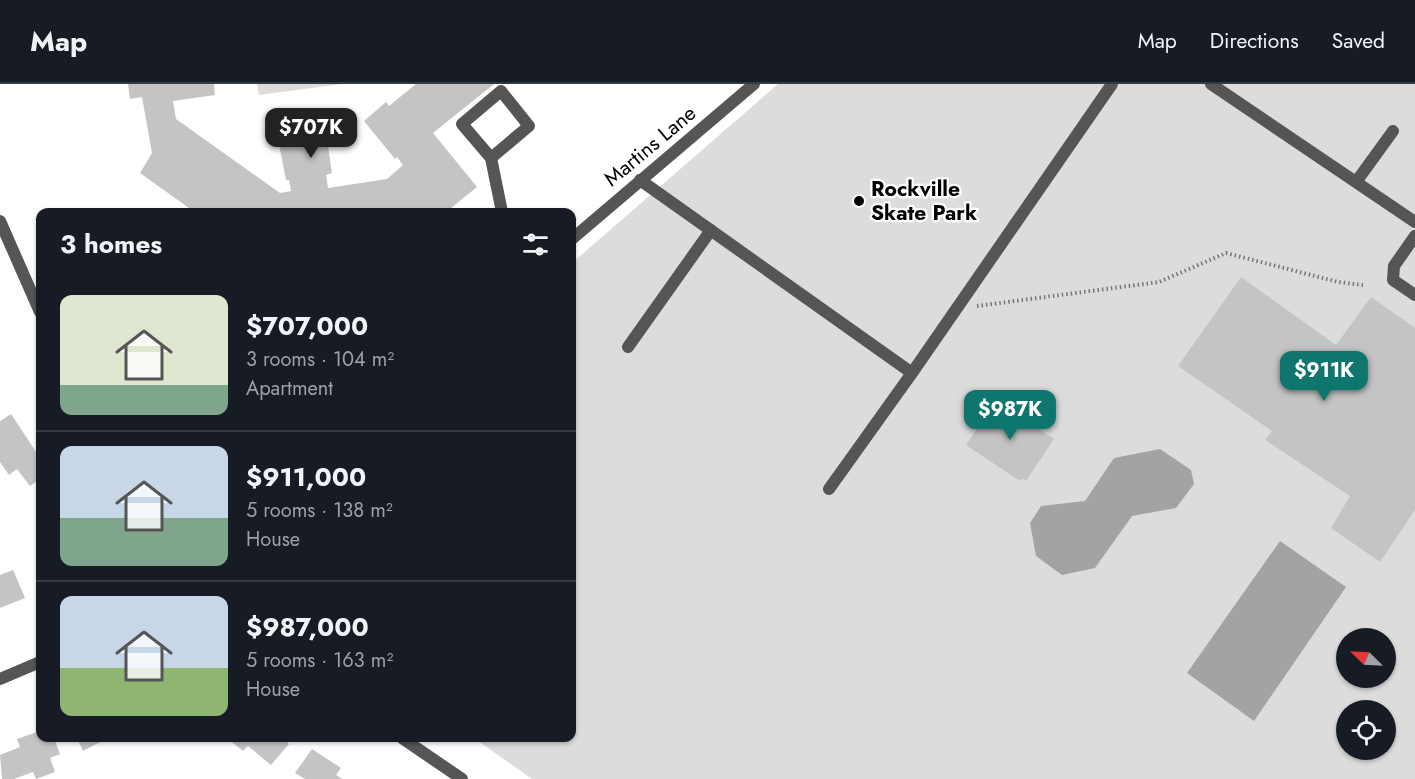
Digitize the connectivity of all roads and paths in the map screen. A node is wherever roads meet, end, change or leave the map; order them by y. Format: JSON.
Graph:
{"nodes":[{"id":1,"x":754,"y":84,"type":"edge"},
{"id":2,"x":1112,"y":84,"type":"edge"},
{"id":3,"x":1211,"y":84,"type":"edge"},
{"id":4,"x":1393,"y":131,"type":"dead end"},
{"id":5,"x":491,"y":158,"type":"junction"},
{"id":6,"x":640,"y":180,"type":"junction"},
{"id":7,"x":1356,"y":182,"type":"junction"},
{"id":8,"x":501,"y":208,"type":"edge"},
{"id":9,"x":0,"y":221,"type":"edge"},
{"id":10,"x":1415,"y":222,"type":"edge"},
{"id":11,"x":711,"y":230,"type":"junction"},
{"id":12,"x":576,"y":236,"type":"edge"},
{"id":13,"x":1415,"y":236,"type":"edge"},
{"id":14,"x":1363,"y":285,"type":"dead end"},
{"id":15,"x":1415,"y":295,"type":"edge"},
{"id":16,"x":36,"y":303,"type":"edge"},
{"id":17,"x":956,"y":310,"type":"junction"},
{"id":18,"x":628,"y":347,"type":"dead end"},
{"id":19,"x":912,"y":373,"type":"junction"},
{"id":20,"x":830,"y":489,"type":"dead end"},
{"id":21,"x":36,"y":664,"type":"edge"},
{"id":22,"x":0,"y":679,"type":"edge"},
{"id":23,"x":408,"y":742,"type":"edge"},
{"id":24,"x":462,"y":779,"type":"edge"}],
"edges":[{"from":1,"to":6,"type":"street","name":"Martins Lane"},
{"from":2,"to":17,"type":"street"},
{"from":3,"to":7,"type":"street"},
{"from":4,"to":7,"type":"street"},
{"from":5,"to":5,"type":"street"},
{"from":5,"to":8,"type":"street"},
{"from":6,"to":11,"type":"street"},
{"from":6,"to":12,"type":"street","name":"Martins Lane"},
{"from":7,"to":10,"type":"street"},
{"from":9,"to":16,"type":"street"},
{"from":11,"to":18,"type":"street"},
{"from":11,"to":19,"type":"street"},
{"from":13,"to":15,"type":"street"},
{"from":14,"to":17,"type":"path"},
{"from":17,"to":19,"type":"street"},
{"from":19,"to":20,"type":"street"},
{"from":21,"to":22,"type":"street"},
{"from":23,"to":24,"type":"street"}]}
